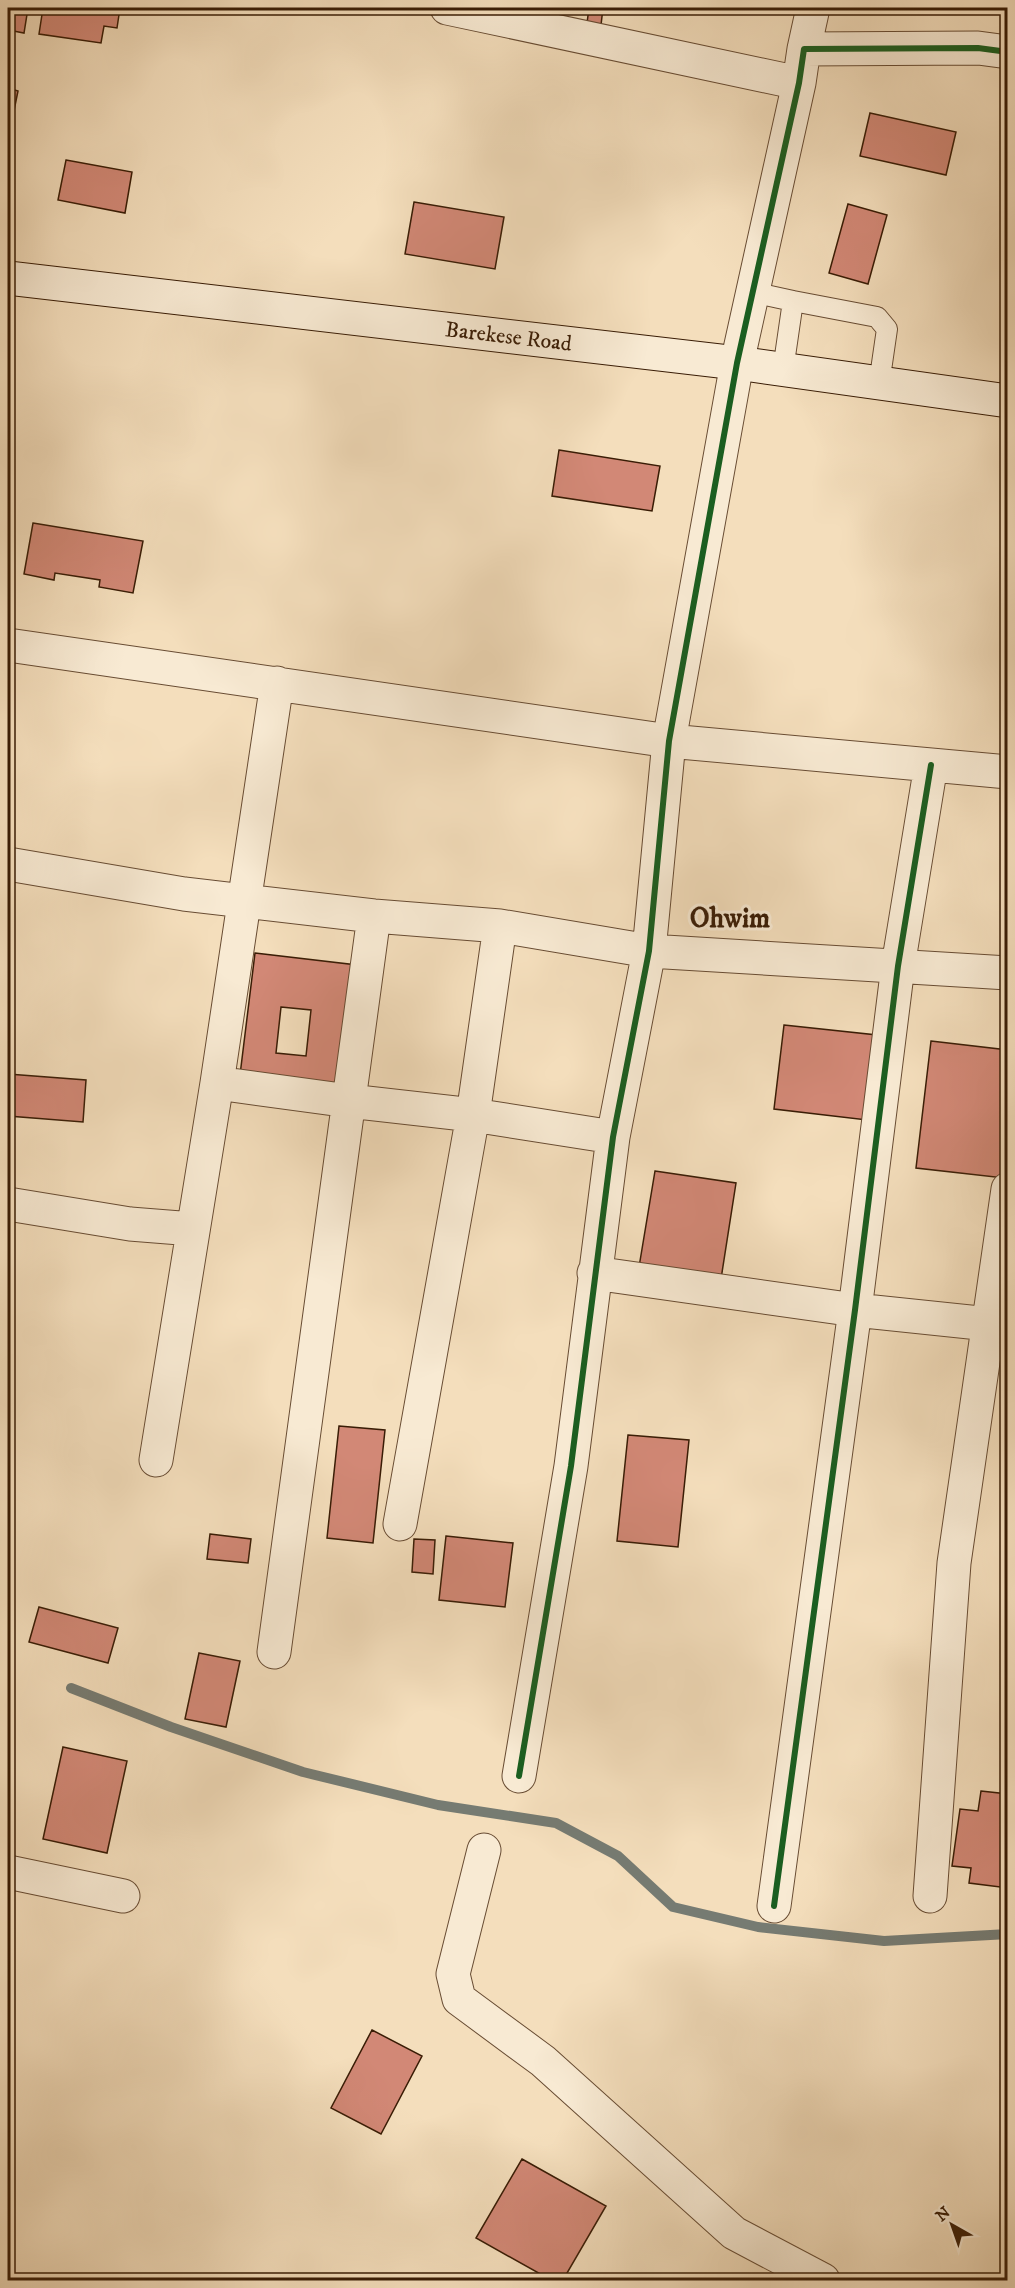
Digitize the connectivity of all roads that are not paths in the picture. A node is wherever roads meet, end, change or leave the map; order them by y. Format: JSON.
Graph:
{"nodes":[{"id":1,"x":447,"y":8,"type":"edge"},
{"id":2,"x":813,"y":8,"type":"edge"},
{"id":3,"x":804,"y":49,"type":"junction"},
{"id":4,"x":1008,"y":52,"type":"edge"},
{"id":5,"x":798,"y":83,"type":"junction"},
{"id":6,"x":8,"y":278,"type":"edge"},
{"id":7,"x":752,"y":292,"type":"junction"},
{"id":8,"x":793,"y":301,"type":"junction"},
{"id":9,"x":737,"y":363,"type":"junction"},
{"id":10,"x":783,"y":370,"type":"junction"},
{"id":11,"x":879,"y":384,"type":"junction"},
{"id":12,"x":1008,"y":402,"type":"edge"},
{"id":13,"x":8,"y":645,"type":"edge"},
{"id":14,"x":277,"y":683,"type":"junction"},
{"id":15,"x":669,"y":741,"type":"junction"},
{"id":16,"x":931,"y":765,"type":"junction"},
{"id":17,"x":1008,"y":772,"type":"edge"},
{"id":18,"x":8,"y":870,"type":"edge"},
{"id":19,"x":244,"y":901,"type":"junction"},
{"id":20,"x":374,"y":916,"type":"junction"},
{"id":21,"x":500,"y":926,"type":"junction"},
{"id":22,"x":649,"y":951,"type":"junction"},
{"id":23,"x":898,"y":966,"type":"junction"},
{"id":24,"x":1008,"y":973,"type":"edge"},
{"id":25,"x":217,"y":1083,"type":"junction"},
{"id":26,"x":349,"y":1101,"type":"junction"},
{"id":27,"x":473,"y":1115,"type":"junction"},
{"id":28,"x":613,"y":1137,"type":"junction"},
{"id":29,"x":1008,"y":1189,"type":"edge"},
{"id":30,"x":8,"y":1204,"type":"edge"},
{"id":31,"x":193,"y":1228,"type":"junction"},
{"id":32,"x":594,"y":1273,"type":"junction"},
{"id":33,"x":855,"y":1310,"type":"junction"},
{"id":34,"x":998,"y":1325,"type":"edge"},
{"id":35,"x":156,"y":1460,"type":"dead end"},
{"id":36,"x":400,"y":1524,"type":"dead end"},
{"id":37,"x":274,"y":1652,"type":"dead end"},
{"id":38,"x":519,"y":1776,"type":"dead end"},
{"id":39,"x":484,"y":1850,"type":"dead end"},
{"id":40,"x":8,"y":1872,"type":"edge"},
{"id":41,"x":123,"y":1896,"type":"dead end"},
{"id":42,"x":930,"y":1896,"type":"dead end"},
{"id":43,"x":774,"y":1906,"type":"dead end"},
{"id":44,"x":823,"y":2280,"type":"edge"}],
"edges":[{"from":1,"to":5,"type":"street"},
{"from":2,"to":3,"type":"street"},
{"from":3,"to":4,"type":"street"},
{"from":3,"to":5,"type":"street"},
{"from":5,"to":7,"type":"street"},
{"from":6,"to":9,"type":"street","name":"Barekese Road"},
{"from":7,"to":8,"type":"lane"},
{"from":7,"to":9,"type":"street"},
{"from":8,"to":10,"type":"lane"},
{"from":8,"to":11,"type":"lane"},
{"from":9,"to":10,"type":"street","name":"Barekese Road"},
{"from":9,"to":15,"type":"street"},
{"from":10,"to":11,"type":"street","name":"Barekese Road"},
{"from":11,"to":12,"type":"street","name":"Barekese Road"},
{"from":13,"to":14,"type":"street"},
{"from":14,"to":15,"type":"street"},
{"from":14,"to":19,"type":"street"},
{"from":15,"to":16,"type":"street"},
{"from":15,"to":22,"type":"street"},
{"from":16,"to":17,"type":"street"},
{"from":16,"to":23,"type":"street"},
{"from":18,"to":19,"type":"street"},
{"from":19,"to":20,"type":"street"},
{"from":19,"to":25,"type":"street"},
{"from":20,"to":21,"type":"street"},
{"from":20,"to":26,"type":"street"},
{"from":21,"to":22,"type":"street"},
{"from":21,"to":27,"type":"street"},
{"from":22,"to":23,"type":"street"},
{"from":22,"to":28,"type":"street"},
{"from":23,"to":24,"type":"street"},
{"from":23,"to":33,"type":"street"},
{"from":25,"to":26,"type":"street"},
{"from":25,"to":31,"type":"street"},
{"from":26,"to":27,"type":"street"},
{"from":26,"to":37,"type":"street"},
{"from":27,"to":28,"type":"street"},
{"from":27,"to":36,"type":"street"},
{"from":28,"to":32,"type":"street"},
{"from":29,"to":34,"type":"street"},
{"from":30,"to":31,"type":"street"},
{"from":31,"to":35,"type":"street"},
{"from":32,"to":33,"type":"street"},
{"from":32,"to":38,"type":"street"},
{"from":33,"to":34,"type":"street"},
{"from":33,"to":43,"type":"street"},
{"from":34,"to":42,"type":"street"},
{"from":39,"to":44,"type":"street"},
{"from":40,"to":41,"type":"street"}]}
